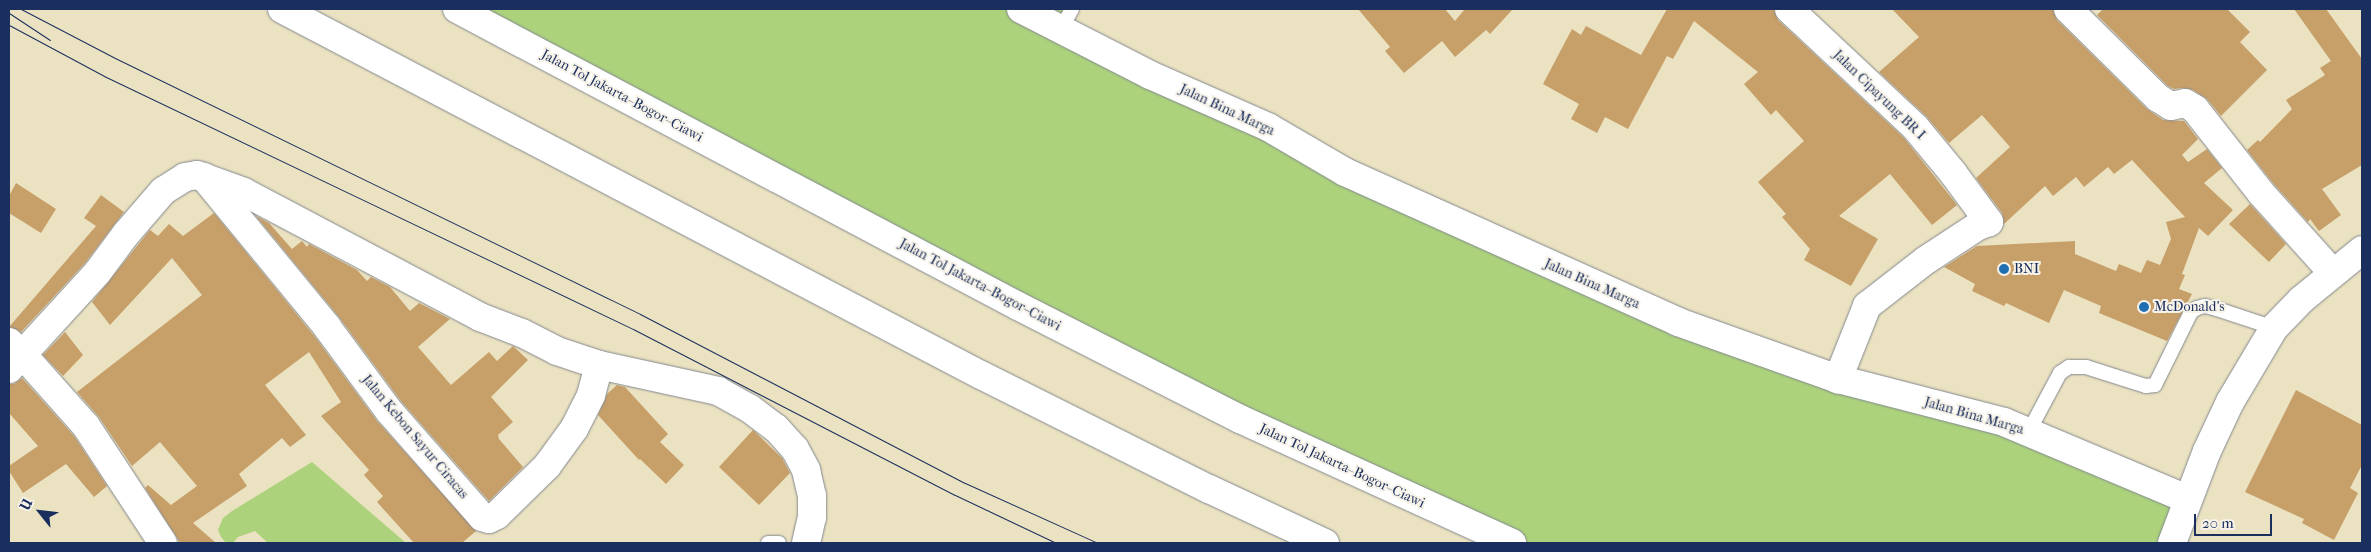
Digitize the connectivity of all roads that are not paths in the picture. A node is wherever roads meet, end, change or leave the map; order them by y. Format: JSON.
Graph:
{"nodes":[{"id":1,"x":282,"y":9,"type":"edge"},
{"id":2,"x":457,"y":9,"type":"edge"},
{"id":3,"x":1021,"y":9,"type":"edge"},
{"id":4,"x":1789,"y":9,"type":"edge"},
{"id":5,"x":2084,"y":14,"type":"edge"},
{"id":6,"x":1066,"y":20,"type":"edge"},
{"id":7,"x":204,"y":177,"type":"junction"},
{"id":8,"x":2362,"y":250,"type":"edge"},
{"id":9,"x":2333,"y":273,"type":"junction"},
{"id":10,"x":2274,"y":328,"type":"junction"},
{"id":11,"x":13,"y":355,"type":"edge"},
{"id":12,"x":599,"y":365,"type":"junction"},
{"id":13,"x":1838,"y":379,"type":"junction"},
{"id":14,"x":2029,"y":431,"type":"junction"},
{"id":15,"x":2188,"y":499,"type":"junction"},
{"id":16,"x":163,"y":543,"type":"edge"},
{"id":17,"x":768,"y":543,"type":"edge"},
{"id":18,"x":779,"y":543,"type":"edge"},
{"id":19,"x":806,"y":543,"type":"edge"},
{"id":20,"x":1325,"y":543,"type":"edge"},
{"id":21,"x":1512,"y":543,"type":"edge"},
{"id":22,"x":2172,"y":543,"type":"edge"}],
"edges":[{"from":1,"to":20,"type":"main road"},
{"from":2,"to":21,"type":"main road","name":"Jalan Tol Jakarta–Bogor–Ciawi"},
{"from":3,"to":6,"type":"main road","name":"Jalan Bina Marga"},
{"from":4,"to":13,"type":"main road","name":"Jalan Cipayung BR I"},
{"from":5,"to":9,"type":"main road"},
{"from":6,"to":13,"type":"main road","name":"Jalan Bina Marga"},
{"from":7,"to":11,"type":"main road"},
{"from":7,"to":12,"type":"main road"},
{"from":7,"to":12,"type":"main road","name":"Jalan Kebon Sayur Ciracas"},
{"from":8,"to":9,"type":"main road"},
{"from":9,"to":10,"type":"main road"},
{"from":10,"to":14,"type":"lane"},
{"from":10,"to":15,"type":"main road"},
{"from":11,"to":16,"type":"main road"},
{"from":12,"to":19,"type":"main road"},
{"from":13,"to":14,"type":"main road","name":"Jalan Bina Marga"},
{"from":14,"to":15,"type":"main road","name":"Jalan Bina Marga"},
{"from":15,"to":22,"type":"main road"},
{"from":17,"to":18,"type":"lane"}]}
